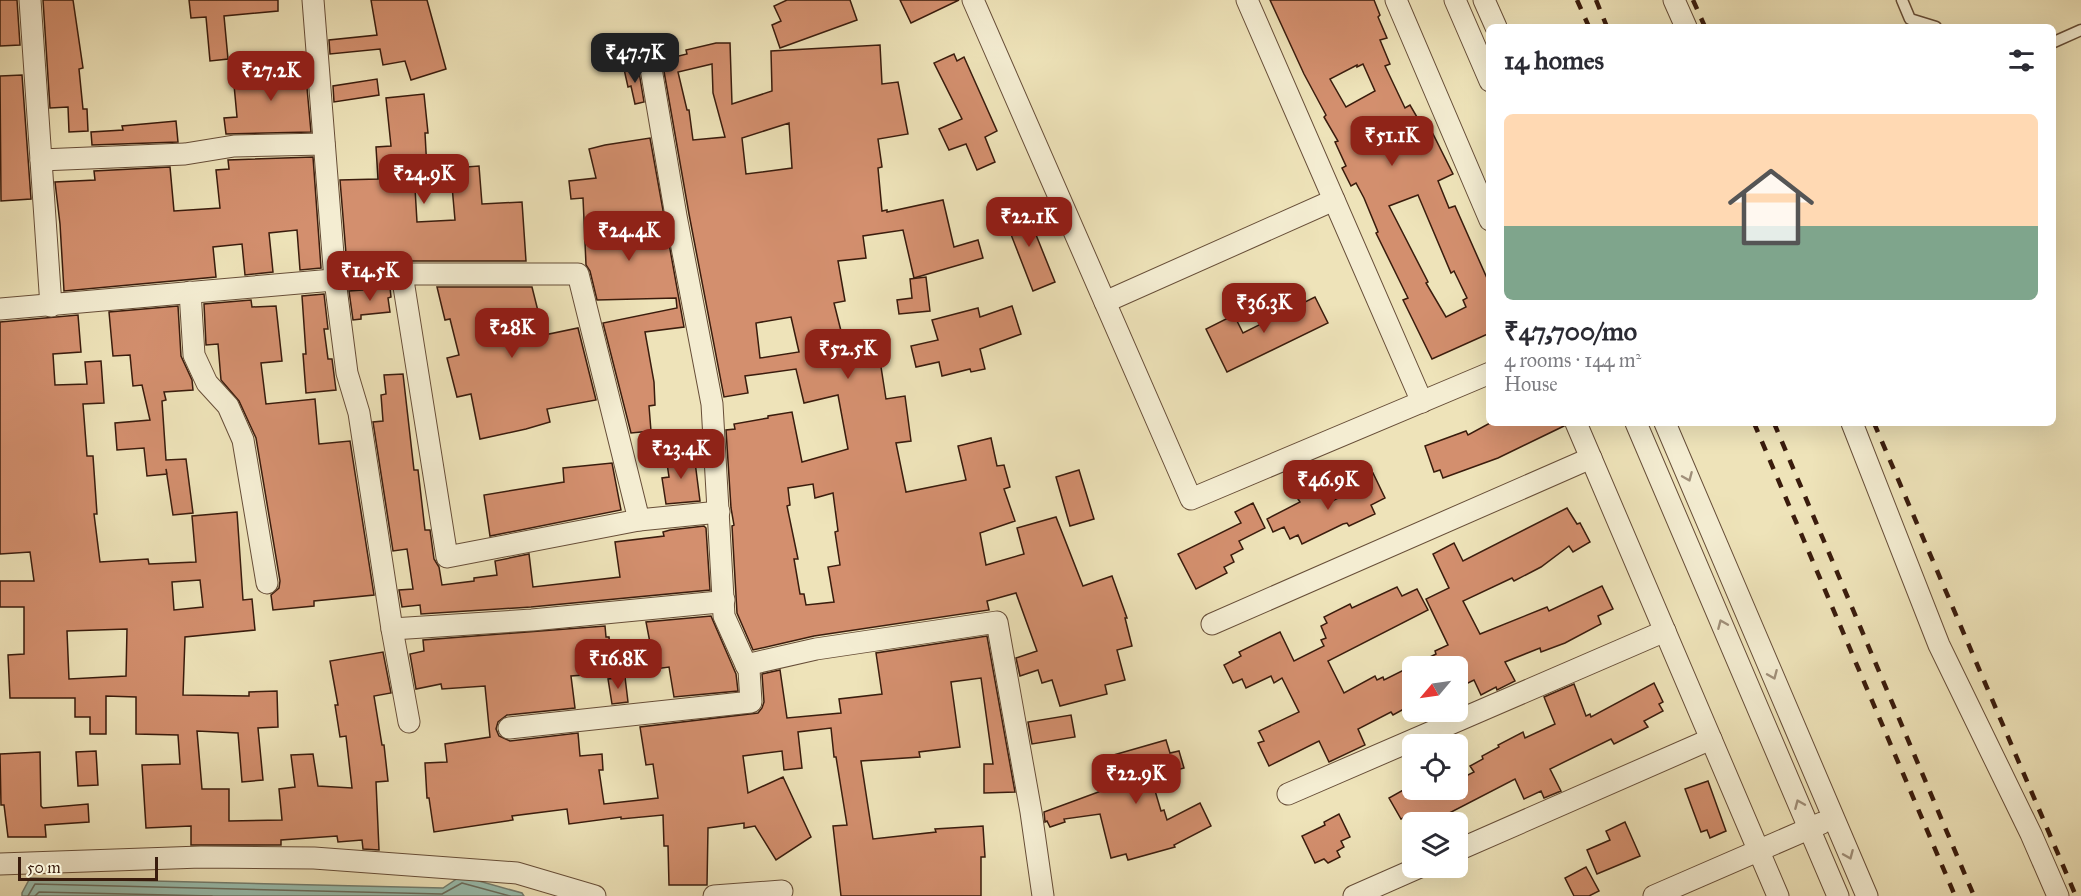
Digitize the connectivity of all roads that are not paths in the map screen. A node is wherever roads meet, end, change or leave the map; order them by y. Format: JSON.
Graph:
{"nodes":[{"id":1,"x":30,"y":0,"type":"edge"},
{"id":2,"x":314,"y":0,"type":"edge"},
{"id":3,"x":973,"y":0,"type":"edge"},
{"id":4,"x":1247,"y":0,"type":"edge"},
{"id":5,"x":1396,"y":0,"type":"edge"},
{"id":6,"x":1455,"y":0,"type":"edge"},
{"id":7,"x":1484,"y":0,"type":"edge"},
{"id":8,"x":1674,"y":0,"type":"edge"},
{"id":9,"x":1902,"y":0,"type":"edge"},
{"id":10,"x":1495,"y":24,"type":"edge"},
{"id":11,"x":1685,"y":24,"type":"edge"},
{"id":12,"x":1927,"y":24,"type":"edge"},
{"id":13,"x":2081,"y":30,"type":"edge"},
{"id":14,"x":2056,"y":41,"type":"edge"},
{"id":15,"x":647,"y":45,"type":"dead end"},
{"id":16,"x":1486,"y":72,"type":"edge"},
{"id":17,"x":324,"y":144,"type":"junction"},
{"id":18,"x":41,"y":160,"type":"junction"},
{"id":19,"x":1334,"y":200,"type":"junction"},
{"id":20,"x":1486,"y":211,"type":"edge"},
{"id":21,"x":402,"y":274,"type":"junction"},
{"id":22,"x":335,"y":280,"type":"junction"},
{"id":23,"x":190,"y":292,"type":"junction"},
{"id":24,"x":1105,"y":302,"type":"junction"},
{"id":25,"x":51,"y":306,"type":"junction"},
{"id":26,"x":0,"y":309,"type":"edge"},
{"id":27,"x":1486,"y":375,"type":"edge"},
{"id":28,"x":1422,"y":402,"type":"junction"},
{"id":29,"x":1577,"y":426,"type":"edge"},
{"id":30,"x":1637,"y":426,"type":"edge"},
{"id":31,"x":1666,"y":426,"type":"edge"},
{"id":32,"x":1853,"y":426,"type":"edge"},
{"id":33,"x":1591,"y":458,"type":"junction"},
{"id":34,"x":719,"y":512,"type":"junction"},
{"id":35,"x":639,"y":520,"type":"junction"},
{"id":36,"x":267,"y":583,"type":"dead end"},
{"id":37,"x":724,"y":600,"type":"junction"},
{"id":38,"x":1212,"y":624,"type":"dead end"},
{"id":39,"x":392,"y":629,"type":"junction"},
{"id":40,"x":1665,"y":630,"type":"junction"},
{"id":41,"x":746,"y":665,"type":"junction"},
{"id":42,"x":409,"y":722,"type":"dead end"},
{"id":43,"x":509,"y":728,"type":"dead end"},
{"id":44,"x":1711,"y":739,"type":"junction"},
{"id":45,"x":1288,"y":794,"type":"dead end"},
{"id":46,"x":1834,"y":818,"type":"junction"},
{"id":47,"x":1810,"y":829,"type":"junction"},
{"id":48,"x":1468,"y":846,"type":"edge"},
{"id":49,"x":1758,"y":851,"type":"junction"},
{"id":50,"x":0,"y":864,"type":"edge"},
{"id":51,"x":1402,"y":875,"type":"edge"},
{"id":52,"x":782,"y":891,"type":"dead end"},
{"id":53,"x":595,"y":896,"type":"edge"},
{"id":54,"x":714,"y":896,"type":"edge"},
{"id":55,"x":1043,"y":896,"type":"edge"},
{"id":56,"x":1354,"y":896,"type":"edge"},
{"id":57,"x":1654,"y":896,"type":"edge"},
{"id":58,"x":1778,"y":896,"type":"edge"},
{"id":59,"x":1839,"y":896,"type":"edge"},
{"id":60,"x":1867,"y":896,"type":"edge"},
{"id":61,"x":2058,"y":896,"type":"edge"}],
"edges":[{"from":1,"to":18,"type":"street"},
{"from":2,"to":17,"type":"street"},
{"from":3,"to":24,"type":"street"},
{"from":4,"to":19,"type":"street"},
{"from":5,"to":20,"type":"street"},
{"from":6,"to":16,"type":"street"},
{"from":7,"to":10,"type":"street"},
{"from":8,"to":11,"type":"street"},
{"from":9,"to":12,"type":"lane"},
{"from":13,"to":14,"type":"lane"},
{"from":15,"to":34,"type":"street"},
{"from":17,"to":18,"type":"street"},
{"from":17,"to":22,"type":"street"},
{"from":18,"to":25,"type":"street"},
{"from":19,"to":24,"type":"street"},
{"from":19,"to":28,"type":"street"},
{"from":21,"to":22,"type":"street"},
{"from":21,"to":35,"type":"street"},
{"from":21,"to":35,"type":"street"},
{"from":22,"to":23,"type":"street"},
{"from":22,"to":39,"type":"street"},
{"from":23,"to":25,"type":"street"},
{"from":23,"to":36,"type":"street"},
{"from":24,"to":28,"type":"street"},
{"from":25,"to":26,"type":"street"},
{"from":27,"to":28,"type":"street"},
{"from":29,"to":33,"type":"street"},
{"from":47,"to":30,"type":"street","one_way":true},
{"from":31,"to":46,"type":"street","one_way":true},
{"from":32,"to":61,"type":"street"},
{"from":33,"to":38,"type":"street"},
{"from":33,"to":40,"type":"street"},
{"from":34,"to":35,"type":"street"},
{"from":34,"to":37,"type":"street"},
{"from":37,"to":39,"type":"street"},
{"from":37,"to":41,"type":"street"},
{"from":39,"to":42,"type":"street"},
{"from":40,"to":44,"type":"street"},
{"from":40,"to":45,"type":"street"},
{"from":41,"to":43,"type":"street"},
{"from":41,"to":55,"type":"street"},
{"from":44,"to":48,"type":"street"},
{"from":44,"to":49,"type":"street"},
{"from":46,"to":47,"type":"street"},
{"from":46,"to":60,"type":"street","one_way":true},
{"from":47,"to":49,"type":"street"},
{"from":47,"to":59,"type":"street"},
{"from":49,"to":57,"type":"street"},
{"from":49,"to":58,"type":"street"},
{"from":50,"to":53,"type":"street"},
{"from":51,"to":56,"type":"street"},
{"from":52,"to":54,"type":"street"}]}
